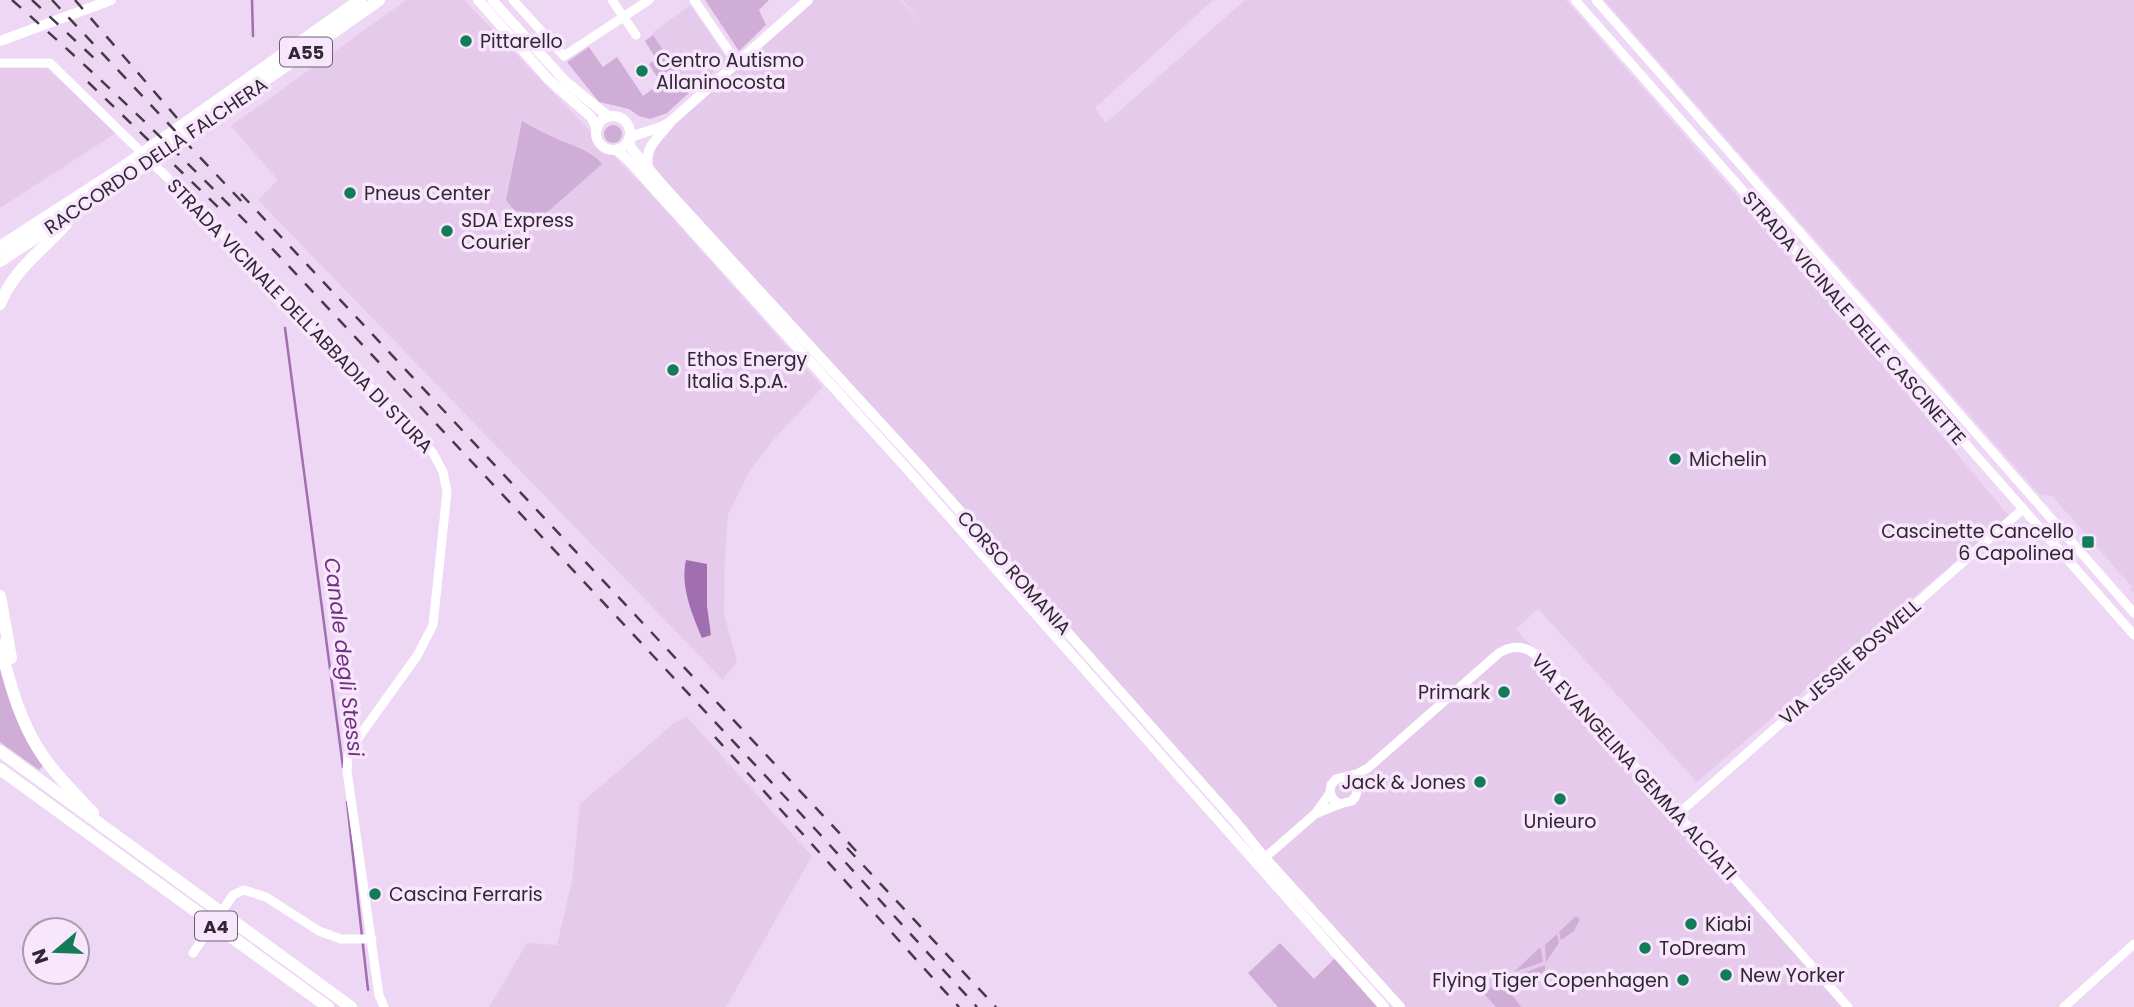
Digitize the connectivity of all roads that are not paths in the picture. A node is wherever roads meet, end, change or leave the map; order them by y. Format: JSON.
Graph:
{"nodes":[{"id":1,"x":111,"y":0,"type":"edge"},
{"id":2,"x":360,"y":0,"type":"edge"},
{"id":3,"x":379,"y":0,"type":"edge"},
{"id":4,"x":478,"y":0,"type":"edge"},
{"id":5,"x":492,"y":0,"type":"edge"},
{"id":6,"x":513,"y":0,"type":"edge"},
{"id":7,"x":612,"y":0,"type":"edge"},
{"id":8,"x":649,"y":0,"type":"edge"},
{"id":9,"x":694,"y":0,"type":"edge"},
{"id":10,"x":808,"y":0,"type":"edge"},
{"id":11,"x":1575,"y":0,"type":"edge"},
{"id":12,"x":1596,"y":0,"type":"edge"},
{"id":13,"x":623,"y":17,"type":"junction"},
{"id":14,"x":636,"y":35,"type":"dead end"},
{"id":15,"x":0,"y":41,"type":"edge"},
{"id":16,"x":1643,"y":54,"type":"junction"},
{"id":17,"x":0,"y":63,"type":"edge"},
{"id":18,"x":737,"y":64,"type":"junction"},
{"id":19,"x":1632,"y":65,"type":"junction"},
{"id":20,"x":230,"y":100,"type":"junction"},
{"id":21,"x":609,"y":117,"type":"junction"},
{"id":22,"x":1701,"y":120,"type":"junction"},
{"id":23,"x":625,"y":121,"type":"junction"},
{"id":24,"x":670,"y":122,"type":"junction"},
{"id":25,"x":597,"y":128,"type":"junction"},
{"id":26,"x":656,"y":128,"type":"junction"},
{"id":27,"x":1689,"y":130,"type":"junction"},
{"id":28,"x":629,"y":139,"type":"junction"},
{"id":29,"x":617,"y":150,"type":"junction"},
{"id":30,"x":649,"y":170,"type":"junction"},
{"id":31,"x":126,"y":172,"type":"junction"},
{"id":32,"x":100,"y":182,"type":"junction"},
{"id":33,"x":77,"y":211,"type":"junction"},
{"id":34,"x":0,"y":236,"type":"edge"},
{"id":35,"x":0,"y":247,"type":"edge"},
{"id":36,"x":0,"y":261,"type":"edge"},
{"id":37,"x":0,"y":304,"type":"edge"},
{"id":38,"x":2023,"y":509,"type":"junction"},
{"id":39,"x":2092,"y":564,"type":"junction"},
{"id":40,"x":2080,"y":574,"type":"junction"},
{"id":41,"x":0,"y":596,"type":"edge"},
{"id":42,"x":2134,"y":613,"type":"edge"},
{"id":43,"x":2134,"y":635,"type":"edge"},
{"id":44,"x":0,"y":645,"type":"edge"},
{"id":45,"x":0,"y":751,"type":"edge"},
{"id":46,"x":1368,"y":768,"type":"junction"},
{"id":47,"x":0,"y":769,"type":"edge"},
{"id":48,"x":54,"y":772,"type":"junction"},
{"id":49,"x":1347,"y":776,"type":"junction"},
{"id":50,"x":0,"y":780,"type":"edge"},
{"id":51,"x":1357,"y":788,"type":"junction"},
{"id":52,"x":1330,"y":793,"type":"junction"},
{"id":53,"x":43,"y":800,"type":"junction"},
{"id":54,"x":1340,"y":804,"type":"junction"},
{"id":55,"x":1315,"y":814,"type":"junction"},
{"id":56,"x":1677,"y":814,"type":"junction"},
{"id":57,"x":110,"y":831,"type":"junction"},
{"id":58,"x":1262,"y":861,"type":"junction"},
{"id":59,"x":372,"y":939,"type":"junction"},
{"id":60,"x":2134,"y":944,"type":"edge"},
{"id":61,"x":193,"y":953,"type":"dead end"},
{"id":62,"x":328,"y":1007,"type":"edge"},
{"id":63,"x":351,"y":1007,"type":"edge"},
{"id":64,"x":384,"y":1007,"type":"edge"},
{"id":65,"x":1384,"y":1007,"type":"edge"},
{"id":66,"x":1399,"y":1007,"type":"edge"},
{"id":67,"x":1848,"y":1007,"type":"edge"},
{"id":68,"x":2064,"y":1007,"type":"edge"}],
"edges":[{"from":1,"to":15,"type":"main road"},
{"from":2,"to":20,"type":"highway","name":"RACCORDO DELLA FALCHERA","number":"A55"},
{"from":3,"to":20,"type":"highway","name":"RACCORDO DELLA FALCHERA","number":"A55"},
{"from":4,"to":25,"type":"main road"},
{"from":5,"to":21,"type":"main road"},
{"from":6,"to":13,"type":"street"},
{"from":7,"to":13,"type":"street"},
{"from":8,"to":13,"type":"street"},
{"from":9,"to":18,"type":"street"},
{"from":10,"to":18,"type":"main road"},
{"from":11,"to":19,"type":"street","name":"STRADA VICINALE DELLE CASCINETTE"},
{"from":12,"to":16,"type":"street","name":"STRADA VICINALE DELLE CASCINETTE"},
{"from":13,"to":14,"type":"street"},
{"from":16,"to":19,"type":"street"},
{"from":16,"to":22,"type":"street","name":"STRADA VICINALE DELLE CASCINETTE"},
{"from":17,"to":59,"type":"street","name":"STRADA VICINALE DELL'ABBADIA DI STURA"},
{"from":18,"to":24,"type":"main road"},
{"from":19,"to":27,"type":"street","name":"STRADA VICINALE DELLE CASCINETTE"},
{"from":20,"to":31,"type":"highway","name":"RACCORDO DELLA FALCHERA","number":"A55"},
{"from":21,"to":23,"type":"main road"},
{"from":21,"to":25,"type":"main road"},
{"from":22,"to":27,"type":"street"},
{"from":22,"to":39,"type":"street","name":"STRADA VICINALE DELLE CASCINETTE"},
{"from":23,"to":26,"type":"main road"},
{"from":23,"to":28,"type":"main road"},
{"from":24,"to":26,"type":"main road"},
{"from":24,"to":30,"type":"main road"},
{"from":25,"to":29,"type":"main road"},
{"from":26,"to":28,"type":"main road"},
{"from":27,"to":38,"type":"street","name":"STRADA VICINALE DELLE CASCINETTE"},
{"from":28,"to":29,"type":"main road"},
{"from":28,"to":30,"type":"main road","name":"CORSO ROMANIA"},
{"from":29,"to":58,"type":"main road","name":"CORSO ROMANIA"},
{"from":30,"to":58,"type":"main road","name":"CORSO ROMANIA"},
{"from":31,"to":32,"type":"highway","name":"RACCORDO DELLA FALCHERA","number":"A55"},
{"from":31,"to":33,"type":"highway","name":"RACCORDO DELLA FALCHERA","number":"A55"},
{"from":32,"to":34,"type":"highway","number":"A55"},
{"from":32,"to":35,"type":"highway","name":"RACCORDO DELLA FALCHERA","number":"A55"},
{"from":33,"to":36,"type":"highway","name":"RACCORDO DELLA FALCHERA","number":"A55"},
{"from":33,"to":37,"type":"highway"},
{"from":38,"to":40,"type":"street","name":"STRADA VICINALE DELLE CASCINETTE"},
{"from":38,"to":56,"type":"street","name":"VIA JESSIE BOSWELL"},
{"from":39,"to":40,"type":"street"},
{"from":39,"to":42,"type":"street","name":"STRADA VICINALE DELLE CASCINETTE"},
{"from":40,"to":43,"type":"street","name":"STRADA VICINALE DELLE CASCINETTE"},
{"from":41,"to":48,"type":"highway"},
{"from":44,"to":48,"type":"highway"},
{"from":45,"to":57,"type":"highway","number":"A4"},
{"from":46,"to":49,"type":"street","name":"VIA EVANGELINA GEMMA ALCIATI"},
{"from":46,"to":51,"type":"street","name":"VIA EVANGELINA GEMMA ALCIATI"},
{"from":46,"to":56,"type":"street","name":"VIA EVANGELINA GEMMA ALCIATI"},
{"from":47,"to":53,"type":"highway","number":"A4"},
{"from":48,"to":57,"type":"highway"},
{"from":49,"to":51,"type":"street"},
{"from":49,"to":52,"type":"street"},
{"from":50,"to":53,"type":"highway"},
{"from":51,"to":54,"type":"street"},
{"from":52,"to":54,"type":"street"},
{"from":52,"to":55,"type":"street"},
{"from":53,"to":62,"type":"highway","number":"A4"},
{"from":54,"to":55,"type":"street"},
{"from":55,"to":58,"type":"street"},
{"from":56,"to":67,"type":"street","name":"VIA EVANGELINA GEMMA ALCIATI"},
{"from":57,"to":63,"type":"highway","number":"A4"},
{"from":58,"to":65,"type":"main road","name":"CORSO ROMANIA"},
{"from":58,"to":66,"type":"main road","name":"CORSO ROMANIA"},
{"from":59,"to":61,"type":"street"},
{"from":59,"to":64,"type":"street","name":"STRADA VICINALE DELL'ABBADIA DI STURA"},
{"from":60,"to":68,"type":"street"}]}
